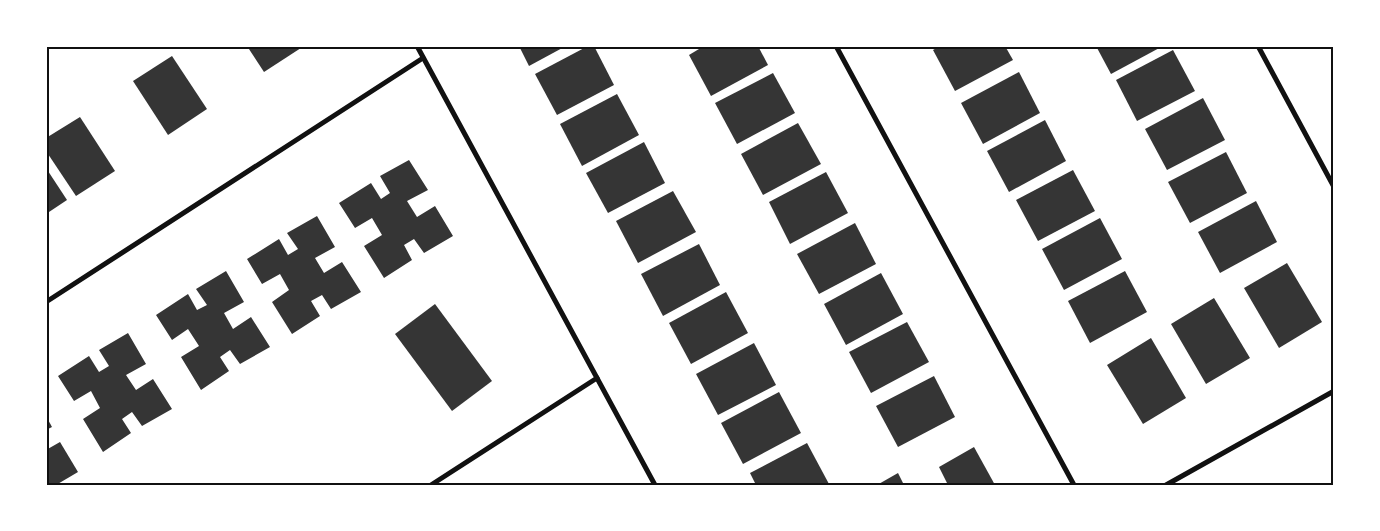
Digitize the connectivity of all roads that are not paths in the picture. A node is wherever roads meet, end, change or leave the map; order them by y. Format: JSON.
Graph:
{"nodes":[{"id":1,"x":417,"y":46,"type":"edge"},
{"id":2,"x":836,"y":46,"type":"edge"},
{"id":3,"x":1258,"y":46,"type":"edge"},
{"id":4,"x":423,"y":58,"type":"junction"},
{"id":5,"x":1334,"y":186,"type":"edge"},
{"id":6,"x":46,"y":302,"type":"edge"},
{"id":7,"x":597,"y":378,"type":"junction"},
{"id":8,"x":1334,"y":391,"type":"edge"},
{"id":9,"x":431,"y":485,"type":"edge"},
{"id":10,"x":655,"y":485,"type":"edge"},
{"id":11,"x":1074,"y":485,"type":"edge"},
{"id":12,"x":1166,"y":485,"type":"edge"}],
"edges":[{"from":1,"to":4,"type":"street"},
{"from":2,"to":11,"type":"street"},
{"from":3,"to":5,"type":"street"},
{"from":4,"to":6,"type":"street"},
{"from":4,"to":7,"type":"street"},
{"from":7,"to":9,"type":"street"},
{"from":7,"to":10,"type":"street"},
{"from":8,"to":12,"type":"street"}]}
